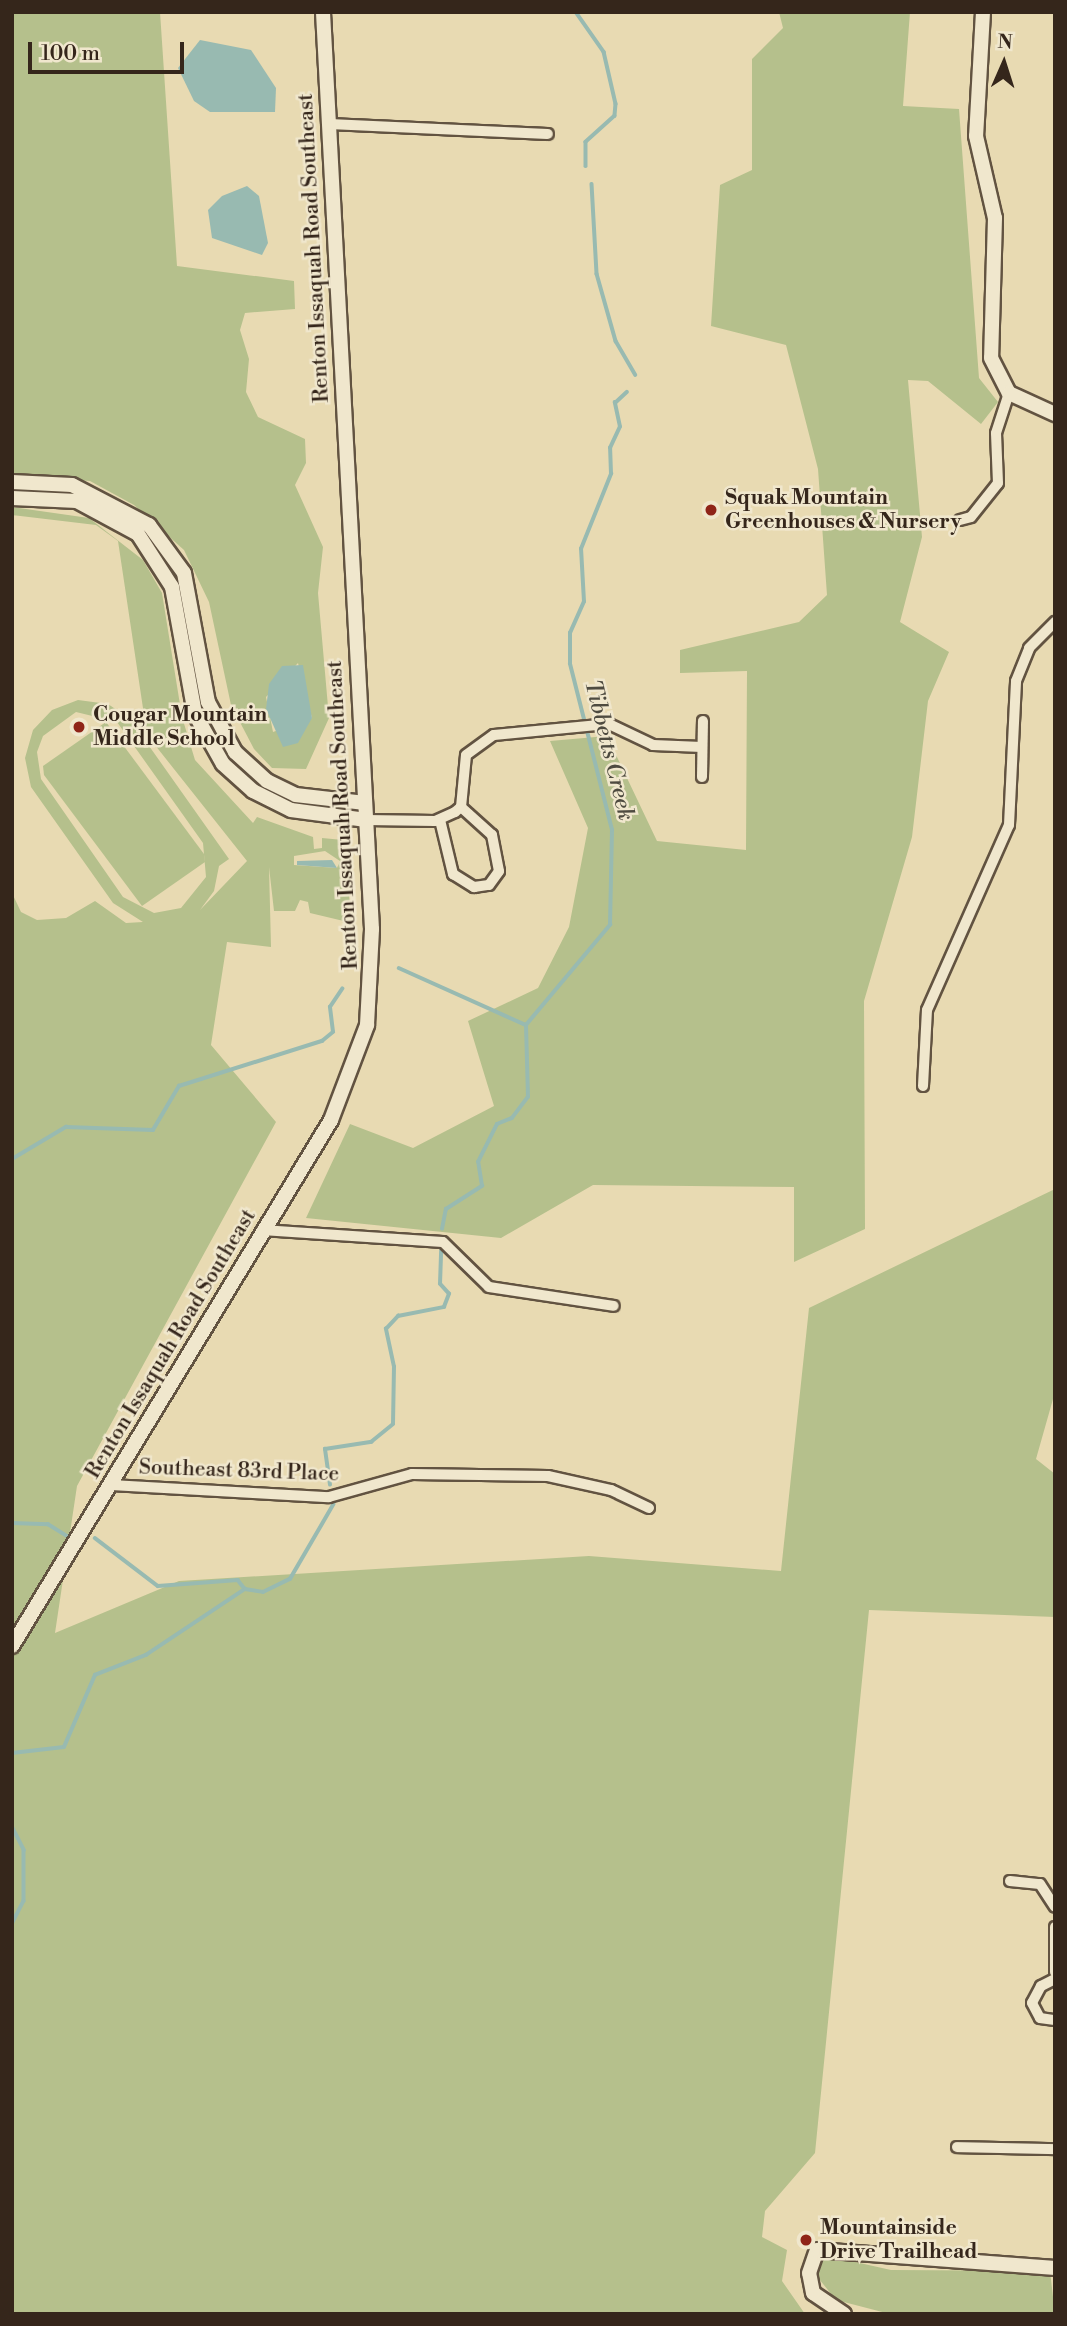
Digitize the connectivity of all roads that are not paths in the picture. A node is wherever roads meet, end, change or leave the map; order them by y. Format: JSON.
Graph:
{"nodes":[{"id":1,"x":323,"y":12,"type":"edge"},
{"id":2,"x":983,"y":12,"type":"edge"},
{"id":3,"x":329,"y":124,"type":"junction"},
{"id":4,"x":548,"y":134,"type":"dead end"},
{"id":5,"x":1009,"y":393,"type":"junction"},
{"id":6,"x":1055,"y":414,"type":"edge"},
{"id":7,"x":12,"y":482,"type":"edge"},
{"id":8,"x":12,"y":498,"type":"edge"},
{"id":9,"x":960,"y":520,"type":"dead end"},
{"id":10,"x":1055,"y":622,"type":"edge"},
{"id":11,"x":703,"y":721,"type":"dead end"},
{"id":12,"x":702,"y":747,"type":"junction"},
{"id":13,"x":702,"y":777,"type":"dead end"},
{"id":14,"x":365,"y":803,"type":"junction"},
{"id":15,"x":461,"y":807,"type":"junction"},
{"id":16,"x":366,"y":820,"type":"junction"},
{"id":17,"x":440,"y":820,"type":"junction"},
{"id":18,"x":923,"y":1086,"type":"dead end"},
{"id":19,"x":262,"y":1230,"type":"junction"},
{"id":20,"x":614,"y":1306,"type":"dead end"},
{"id":21,"x":111,"y":1485,"type":"junction"},
{"id":22,"x":649,"y":1508,"type":"dead end"},
{"id":23,"x":12,"y":1646,"type":"edge"},
{"id":24,"x":1010,"y":1881,"type":"dead end"},
{"id":25,"x":1055,"y":1907,"type":"edge"},
{"id":26,"x":1055,"y":1927,"type":"edge"},
{"id":27,"x":1055,"y":1972,"type":"edge"},
{"id":28,"x":1055,"y":1979,"type":"edge"},
{"id":29,"x":1055,"y":2020,"type":"edge"},
{"id":30,"x":957,"y":2147,"type":"dead end"},
{"id":31,"x":1055,"y":2149,"type":"edge"},
{"id":32,"x":1055,"y":2268,"type":"edge"},
{"id":33,"x":844,"y":2314,"type":"edge"}],
"edges":[{"from":1,"to":3,"type":"street","name":"Renton Issaquah Road Southeast"},
{"from":2,"to":5,"type":"street"},
{"from":3,"to":4,"type":"street"},
{"from":3,"to":14,"type":"street","name":"Renton Issaquah Road Southeast"},
{"from":5,"to":6,"type":"street"},
{"from":5,"to":9,"type":"street"},
{"from":7,"to":14,"type":"street"},
{"from":8,"to":16,"type":"street"},
{"from":10,"to":18,"type":"street"},
{"from":11,"to":12,"type":"street"},
{"from":12,"to":13,"type":"street"},
{"from":12,"to":15,"type":"street"},
{"from":14,"to":16,"type":"street","name":"Renton Issaquah Road Southeast"},
{"from":15,"to":17,"type":"street"},
{"from":15,"to":17,"type":"street"},
{"from":16,"to":17,"type":"street"},
{"from":16,"to":19,"type":"street","name":"Renton Issaquah Road Southeast"},
{"from":19,"to":20,"type":"street"},
{"from":19,"to":21,"type":"street","name":"Renton Issaquah Road Southeast"},
{"from":21,"to":22,"type":"street","name":"Southeast 83rd Place"},
{"from":21,"to":23,"type":"street","name":"Renton Issaquah Road Southeast"},
{"from":24,"to":25,"type":"street"},
{"from":26,"to":27,"type":"street"},
{"from":28,"to":29,"type":"street"},
{"from":30,"to":31,"type":"street"},
{"from":32,"to":33,"type":"street"}]}
